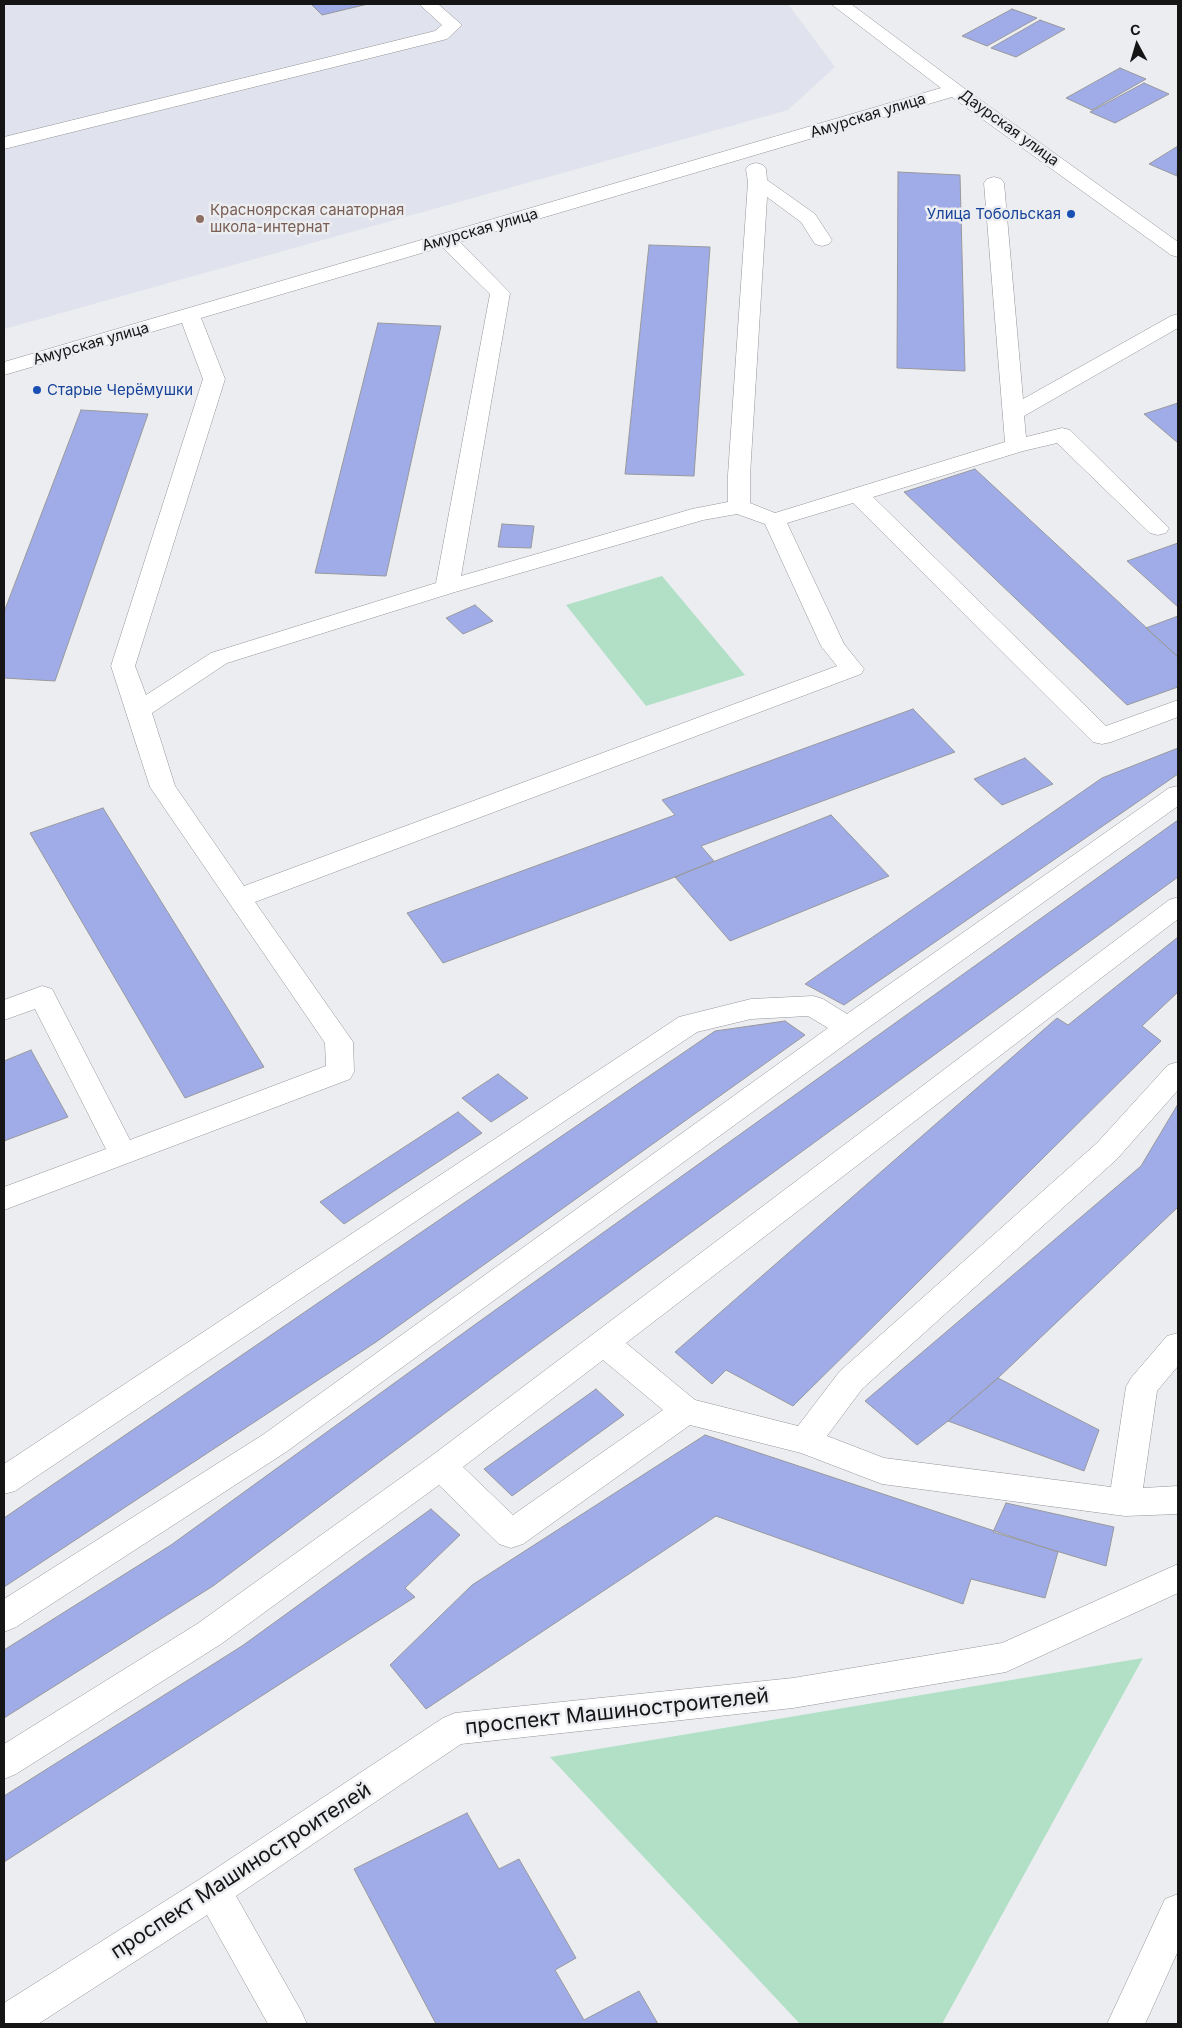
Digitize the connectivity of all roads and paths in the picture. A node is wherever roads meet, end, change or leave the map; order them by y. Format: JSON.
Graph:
{"nodes":[{"id":1,"x":428,"y":4,"type":"edge"},
{"id":2,"x":840,"y":4,"type":"edge"},
{"id":3,"x":955,"y":90,"type":"junction"},
{"id":4,"x":4,"y":143,"type":"edge"},
{"id":5,"x":752,"y":150,"type":"junction"},
{"id":6,"x":758,"y":182,"type":"junction"},
{"id":7,"x":994,"y":183,"type":"dead end"},
{"id":8,"x":447,"y":240,"type":"junction"},
{"id":9,"x":822,"y":240,"type":"dead end"},
{"id":10,"x":1178,"y":251,"type":"edge"},
{"id":11,"x":190,"y":316,"type":"junction"},
{"id":12,"x":1178,"y":320,"type":"edge"},
{"id":13,"x":4,"y":370,"type":"edge"},
{"id":14,"x":1013,"y":413,"type":"junction"},
{"id":15,"x":1016,"y":446,"type":"junction"},
{"id":16,"x":858,"y":495,"type":"junction"},
{"id":17,"x":739,"y":507,"type":"junction"},
{"id":18,"x":774,"y":520,"type":"junction"},
{"id":19,"x":1158,"y":528,"type":"dead end"},
{"id":20,"x":447,"y":587,"type":"junction"},
{"id":21,"x":1178,"y":708,"type":"edge"},
{"id":22,"x":139,"y":710,"type":"junction"},
{"id":23,"x":1178,"y":794,"type":"edge"},
{"id":24,"x":238,"y":898,"type":"junction"},
{"id":25,"x":1178,"y":906,"type":"edge"},
{"id":26,"x":4,"y":1010,"type":"edge"},
{"id":27,"x":848,"y":1028,"type":"junction"},
{"id":28,"x":1178,"y":1072,"type":"edge"},
{"id":29,"x":123,"y":1154,"type":"junction"},
{"id":30,"x":4,"y":1199,"type":"edge"},
{"id":31,"x":604,"y":1343,"type":"junction"},
{"id":32,"x":1178,"y":1344,"type":"edge"},
{"id":33,"x":686,"y":1411,"type":"junction"},
{"id":34,"x":805,"y":1441,"type":"junction"},
{"id":35,"x":441,"y":1466,"type":"junction"},
{"id":36,"x":4,"y":1481,"type":"edge"},
{"id":37,"x":1178,"y":1500,"type":"edge"},
{"id":38,"x":1125,"y":1502,"type":"junction"},
{"id":39,"x":1178,"y":1578,"type":"edge"},
{"id":40,"x":4,"y":1617,"type":"edge"},
{"id":41,"x":4,"y":1763,"type":"edge"},
{"id":42,"x":214,"y":1891,"type":"junction"},
{"id":43,"x":1178,"y":1911,"type":"edge"},
{"id":44,"x":5,"y":2024,"type":"edge"},
{"id":45,"x":288,"y":2024,"type":"edge"},
{"id":46,"x":1126,"y":2024,"type":"edge"}],
"edges":[{"from":1,"to":4,"type":"street"},
{"from":2,"to":3,"type":"street","name":"Даурская улица"},
{"from":3,"to":5,"type":"street","name":"Амурская улица"},
{"from":3,"to":10,"type":"street","name":"Даурская улица"},
{"from":5,"to":6,"type":"street"},
{"from":5,"to":8,"type":"street","name":"Амурская улица"},
{"from":6,"to":9,"type":"street"},
{"from":6,"to":17,"type":"street"},
{"from":7,"to":14,"type":"street"},
{"from":8,"to":11,"type":"street","name":"Амурская улица"},
{"from":8,"to":20,"type":"street"},
{"from":11,"to":13,"type":"street","name":"Амурская улица"},
{"from":11,"to":22,"type":"street"},
{"from":12,"to":14,"type":"street"},
{"from":14,"to":15,"type":"street"},
{"from":15,"to":16,"type":"street"},
{"from":15,"to":19,"type":"street"},
{"from":16,"to":18,"type":"street"},
{"from":16,"to":21,"type":"street"},
{"from":17,"to":18,"type":"street"},
{"from":17,"to":20,"type":"street"},
{"from":18,"to":24,"type":"street"},
{"from":20,"to":22,"type":"street"},
{"from":22,"to":24,"type":"street"},
{"from":23,"to":27,"type":"street"},
{"from":24,"to":29,"type":"street"},
{"from":25,"to":31,"type":"street"},
{"from":26,"to":29,"type":"street"},
{"from":27,"to":36,"type":"street"},
{"from":27,"to":40,"type":"street"},
{"from":28,"to":34,"type":"street"},
{"from":29,"to":30,"type":"street"},
{"from":31,"to":33,"type":"street"},
{"from":31,"to":35,"type":"street"},
{"from":32,"to":38,"type":"street"},
{"from":33,"to":34,"type":"street"},
{"from":33,"to":35,"type":"street"},
{"from":34,"to":38,"type":"street"},
{"from":35,"to":41,"type":"street"},
{"from":37,"to":38,"type":"street"},
{"from":39,"to":42,"type":"street","name":"проспект Машиностроителей"},
{"from":42,"to":44,"type":"street","name":"проспект Машиностроителей"},
{"from":42,"to":45,"type":"street"},
{"from":43,"to":46,"type":"street"}]}
